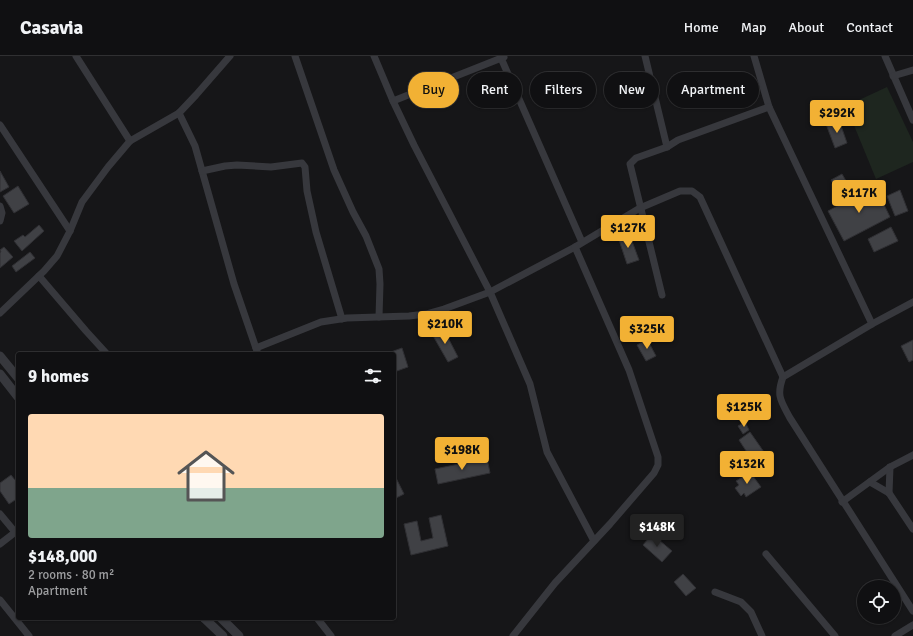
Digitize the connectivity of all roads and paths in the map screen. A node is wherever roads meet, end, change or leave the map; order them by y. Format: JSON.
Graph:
{"nodes":[{"id":1,"x":76,"y":56,"type":"edge"},
{"id":2,"x":230,"y":56,"type":"edge"},
{"id":3,"x":295,"y":56,"type":"edge"},
{"id":4,"x":374,"y":56,"type":"edge"},
{"id":5,"x":645,"y":56,"type":"edge"},
{"id":6,"x":754,"y":56,"type":"edge"},
{"id":7,"x":885,"y":56,"type":"edge"},
{"id":8,"x":503,"y":57,"type":"edge"},
{"id":9,"x":913,"y":70,"type":"edge"},
{"id":10,"x":892,"y":76,"type":"junction"},
{"id":11,"x":392,"y":100,"type":"junction"},
{"id":12,"x":768,"y":107,"type":"junction"},
{"id":13,"x":179,"y":113,"type":"junction"},
{"id":14,"x":913,"y":120,"type":"edge"},
{"id":15,"x":0,"y":125,"type":"edge"},
{"id":16,"x":130,"y":141,"type":"junction"},
{"id":17,"x":667,"y":147,"type":"junction"},
{"id":18,"x":202,"y":171,"type":"junction"},
{"id":19,"x":0,"y":206,"type":"edge"},
{"id":20,"x":640,"y":208,"type":"junction"},
{"id":21,"x":0,"y":221,"type":"edge"},
{"id":22,"x":70,"y":232,"type":"junction"},
{"id":23,"x":582,"y":242,"type":"junction"},
{"id":24,"x":574,"y":247,"type":"junction"},
{"id":25,"x":39,"y":276,"type":"junction"},
{"id":26,"x":490,"y":292,"type":"junction"},
{"id":27,"x":662,"y":295,"type":"dead end"},
{"id":28,"x":913,"y":302,"type":"edge"},
{"id":29,"x":0,"y":313,"type":"edge"},
{"id":30,"x":378,"y":317,"type":"junction"},
{"id":31,"x":342,"y":319,"type":"junction"},
{"id":32,"x":872,"y":324,"type":"junction"},
{"id":33,"x":257,"y":351,"type":"edge"},
{"id":34,"x":105,"y":352,"type":"edge"},
{"id":35,"x":0,"y":356,"type":"edge"},
{"id":36,"x":0,"y":374,"type":"edge"},
{"id":37,"x":16,"y":376,"type":"edge"},
{"id":38,"x":783,"y":377,"type":"junction"},
{"id":39,"x":16,"y":395,"type":"edge"},
{"id":40,"x":913,"y":455,"type":"edge"},
{"id":41,"x":890,"y":467,"type":"junction"},
{"id":42,"x":870,"y":482,"type":"junction"},
{"id":43,"x":889,"y":493,"type":"junction"},
{"id":44,"x":842,"y":502,"type":"junction"},
{"id":45,"x":0,"y":514,"type":"edge"},
{"id":46,"x":913,"y":529,"type":"edge"},
{"id":47,"x":16,"y":530,"type":"edge"},
{"id":48,"x":16,"y":532,"type":"edge"},
{"id":49,"x":594,"y":541,"type":"junction"},
{"id":50,"x":0,"y":544,"type":"edge"},
{"id":51,"x":766,"y":554,"type":"dead end"},
{"id":52,"x":715,"y":592,"type":"dead end"},
{"id":53,"x":0,"y":600,"type":"edge"},
{"id":54,"x":913,"y":611,"type":"edge"},
{"id":55,"x":16,"y":620,"type":"edge"},
{"id":56,"x":16,"y":620,"type":"edge"},
{"id":57,"x":206,"y":620,"type":"edge"},
{"id":58,"x":223,"y":620,"type":"edge"},
{"id":59,"x":319,"y":620,"type":"edge"},
{"id":60,"x":913,"y":625,"type":"edge"},
{"id":61,"x":29,"y":636,"type":"edge"},
{"id":62,"x":223,"y":636,"type":"edge"},
{"id":63,"x":239,"y":636,"type":"edge"},
{"id":64,"x":331,"y":636,"type":"edge"},
{"id":65,"x":513,"y":636,"type":"edge"},
{"id":66,"x":762,"y":636,"type":"edge"},
{"id":67,"x":835,"y":636,"type":"edge"},
{"id":68,"x":895,"y":636,"type":"edge"}],
"edges":[{"from":1,"to":16,"type":"street"},
{"from":2,"to":13,"type":"street"},
{"from":3,"to":30,"type":"street"},
{"from":4,"to":11,"type":"street"},
{"from":5,"to":17,"type":"street"},
{"from":6,"to":12,"type":"street"},
{"from":7,"to":10,"type":"street"},
{"from":8,"to":11,"type":"street"},
{"from":8,"to":23,"type":"street"},
{"from":9,"to":10,"type":"street"},
{"from":10,"to":14,"type":"street"},
{"from":11,"to":26,"type":"street"},
{"from":12,"to":17,"type":"street"},
{"from":12,"to":32,"type":"street"},
{"from":13,"to":16,"type":"street"},
{"from":13,"to":18,"type":"street"},
{"from":15,"to":22,"type":"street"},
{"from":16,"to":22,"type":"street"},
{"from":17,"to":20,"type":"street"},
{"from":18,"to":31,"type":"street"},
{"from":18,"to":33,"type":"street"},
{"from":19,"to":21,"type":"street"},
{"from":20,"to":23,"type":"street"},
{"from":20,"to":27,"type":"street"},
{"from":20,"to":38,"type":"street"},
{"from":22,"to":25,"type":"street"},
{"from":23,"to":24,"type":"street"},
{"from":24,"to":26,"type":"street"},
{"from":24,"to":49,"type":"street"},
{"from":25,"to":29,"type":"street"},
{"from":25,"to":34,"type":"street"},
{"from":26,"to":30,"type":"street"},
{"from":26,"to":49,"type":"street"},
{"from":28,"to":32,"type":"street"},
{"from":30,"to":31,"type":"street"},
{"from":31,"to":33,"type":"street"},
{"from":32,"to":38,"type":"street"},
{"from":35,"to":37,"type":"street"},
{"from":36,"to":39,"type":"street"},
{"from":38,"to":44,"type":"street"},
{"from":40,"to":41,"type":"street"},
{"from":41,"to":42,"type":"street"},
{"from":41,"to":43,"type":"street"},
{"from":42,"to":43,"type":"street"},
{"from":42,"to":44,"type":"street"},
{"from":43,"to":46,"type":"street"},
{"from":44,"to":54,"type":"street"},
{"from":45,"to":47,"type":"street"},
{"from":48,"to":50,"type":"street"},
{"from":49,"to":65,"type":"street"},
{"from":51,"to":67,"type":"street"},
{"from":52,"to":66,"type":"street"},
{"from":53,"to":56,"type":"street"},
{"from":55,"to":61,"type":"street"},
{"from":57,"to":62,"type":"street"},
{"from":58,"to":63,"type":"street"},
{"from":59,"to":64,"type":"street"},
{"from":60,"to":68,"type":"street"}]}
